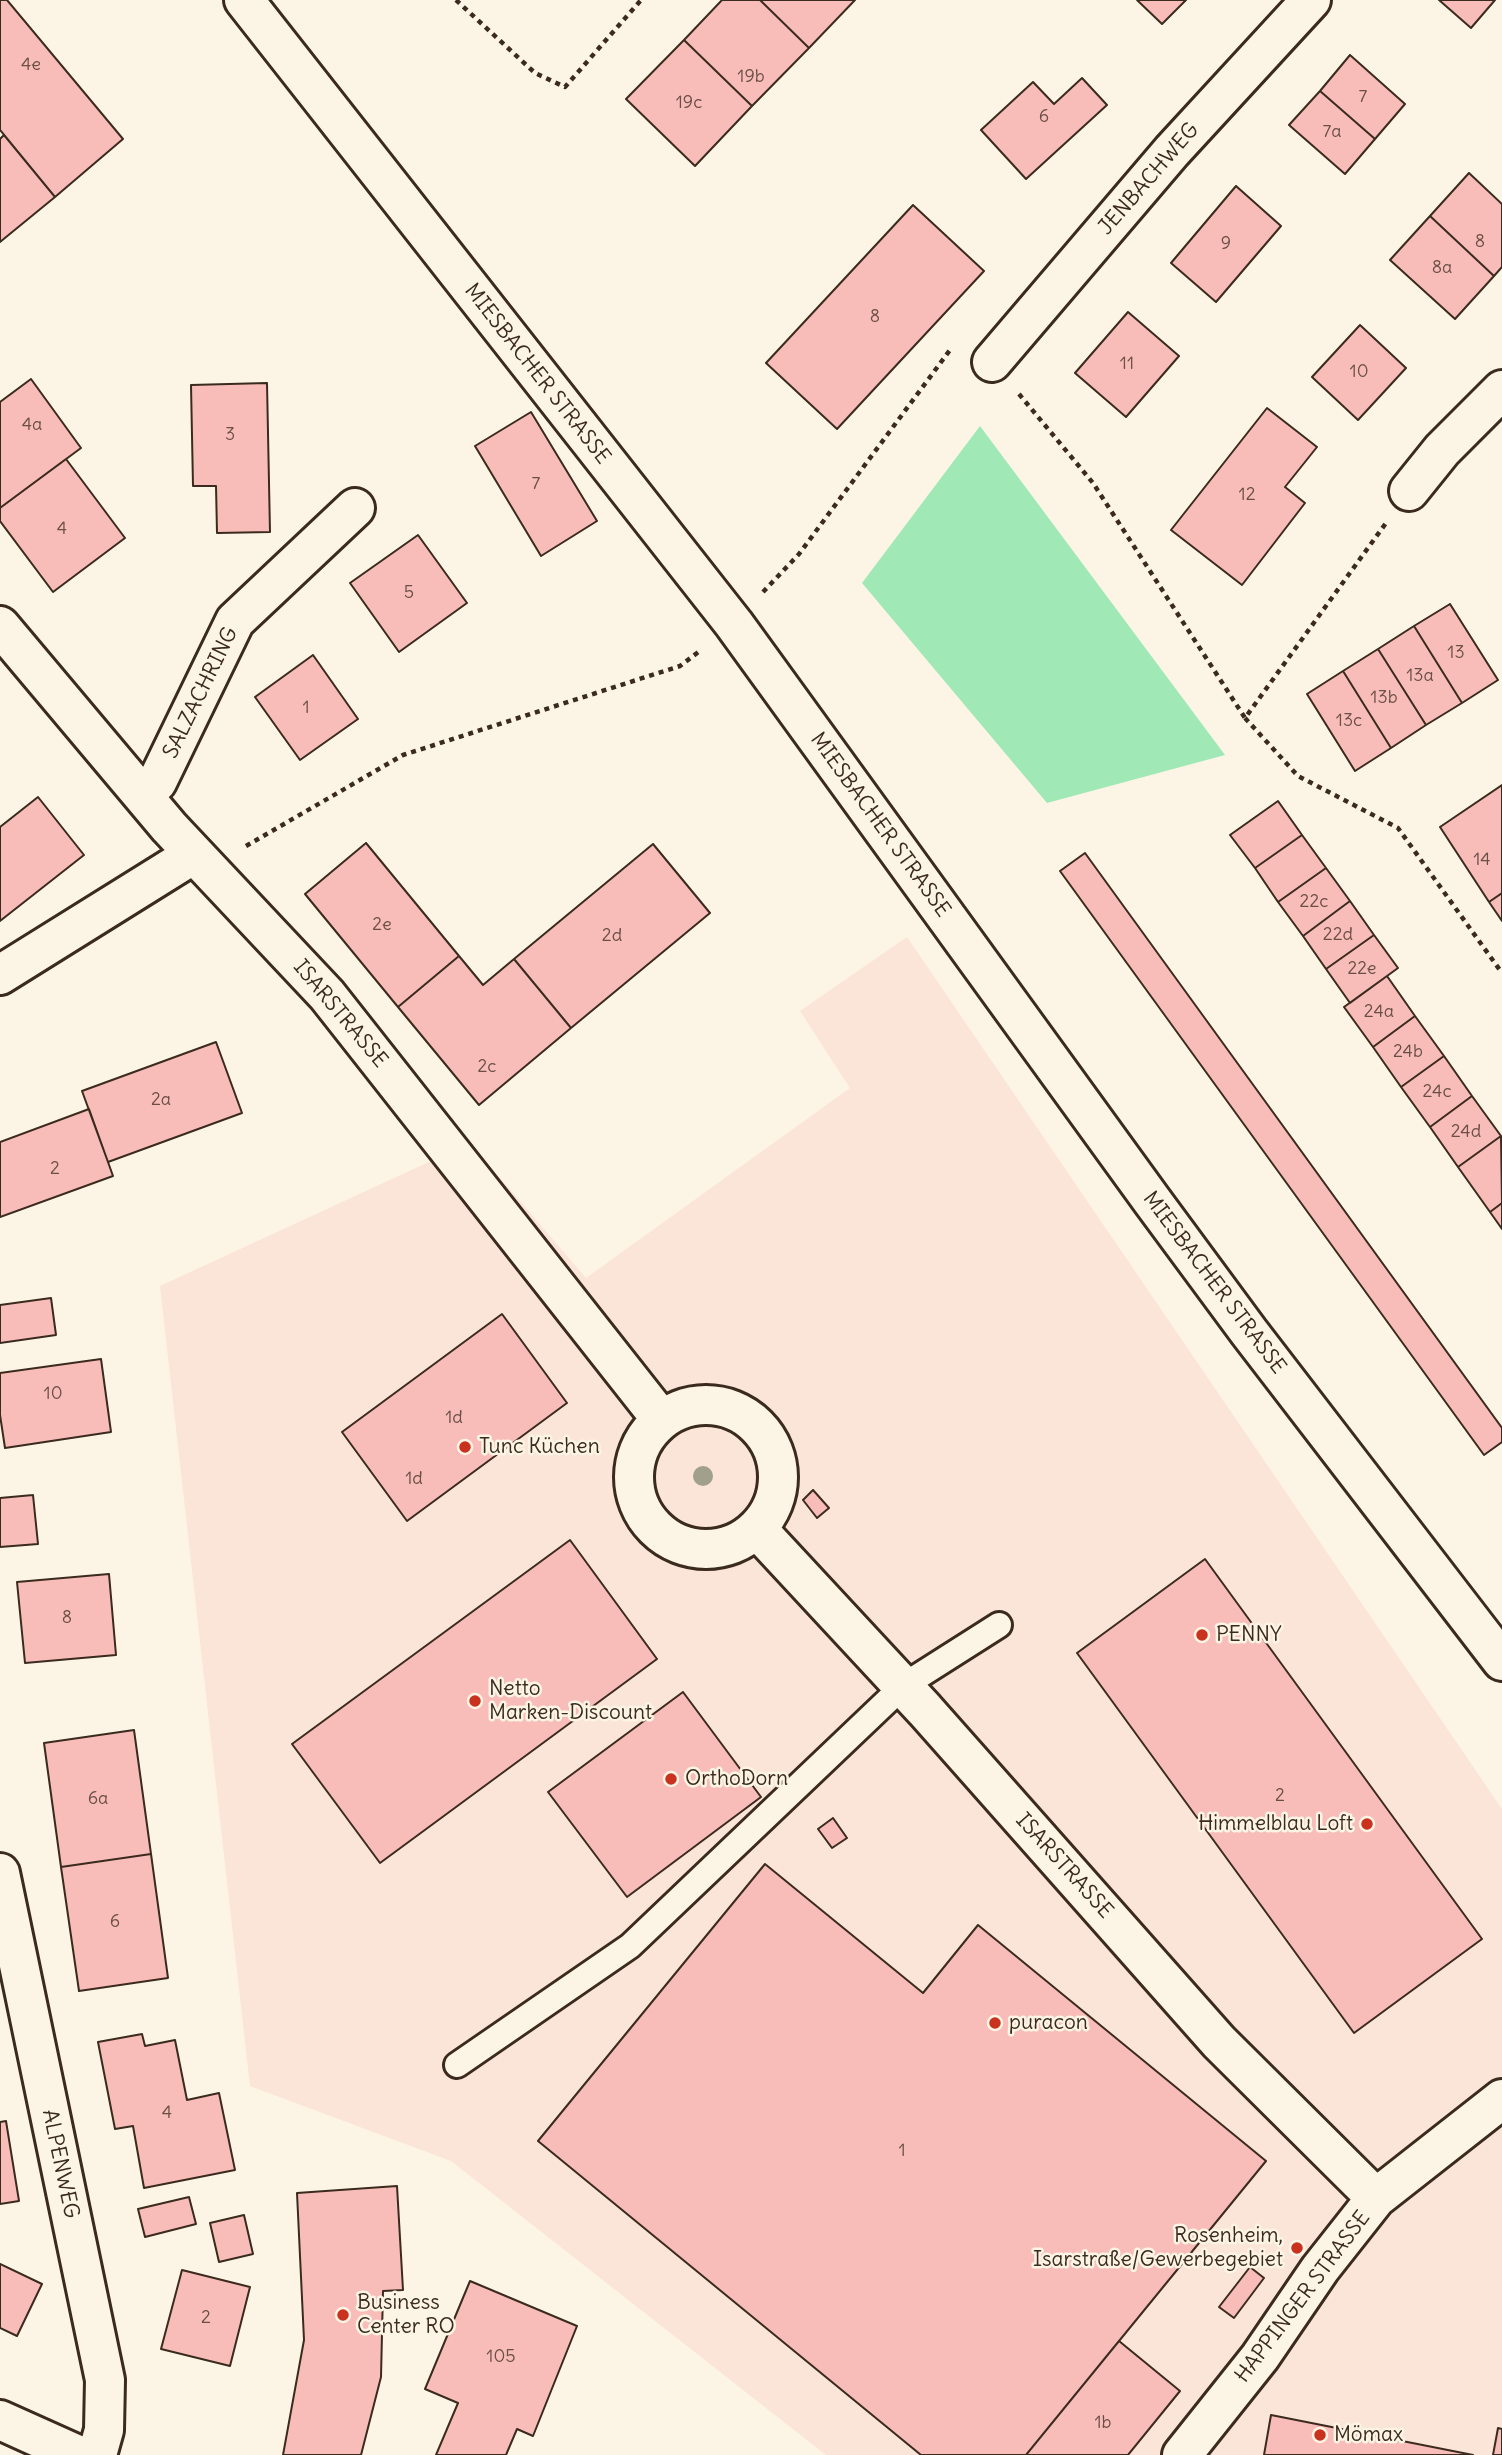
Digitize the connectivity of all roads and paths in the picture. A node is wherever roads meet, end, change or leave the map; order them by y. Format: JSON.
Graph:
{"nodes":[{"id":1,"x":244,"y":0,"type":"edge"},
{"id":2,"x":456,"y":0,"type":"edge"},
{"id":3,"x":641,"y":0,"type":"edge"},
{"id":4,"x":1311,"y":0,"type":"edge"},
{"id":5,"x":992,"y":362,"type":"junction"},
{"id":6,"x":1502,"y":390,"type":"edge"},
{"id":7,"x":1409,"y":491,"type":"joint"},
{"id":8,"x":355,"y":508,"type":"dead end"},
{"id":9,"x":734,"y":624,"type":"junction"},
{"id":10,"x":0,"y":626,"type":"edge"},
{"id":11,"x":1245,"y":718,"type":"junction"},
{"id":12,"x":143,"y":794,"type":"junction"},
{"id":13,"x":201,"y":861,"type":"junction"},
{"id":14,"x":1502,"y":973,"type":"edge"},
{"id":15,"x":0,"y":975,"type":"edge"},
{"id":16,"x":661,"y":1419,"type":"junction"},
{"id":17,"x":757,"y":1529,"type":"junction"},
{"id":18,"x":999,"y":1625,"type":"dead end"},
{"id":19,"x":1502,"y":1661,"type":"edge"},
{"id":20,"x":903,"y":1686,"type":"junction"},
{"id":21,"x":0,"y":1873,"type":"edge"},
{"id":22,"x":457,"y":2065,"type":"dead end"},
{"id":23,"x":1502,"y":2099,"type":"edge"},
{"id":24,"x":1376,"y":2198,"type":"junction"},
{"id":25,"x":0,"y":2420,"type":"edge"},
{"id":26,"x":78,"y":2455,"type":"edge"},
{"id":27,"x":97,"y":2455,"type":"edge"},
{"id":28,"x":1182,"y":2455,"type":"edge"}],
"edges":[{"from":1,"to":9,"type":"street","name":"MIESBACHER STRASSE"},
{"from":2,"to":3,"type":"path"},
{"from":4,"to":5,"type":"street","name":"JENBACHWEG"},
{"from":5,"to":9,"type":"path"},
{"from":5,"to":11,"type":"path"},
{"from":6,"to":7,"type":"street"},
{"from":7,"to":11,"type":"path"},
{"from":8,"to":12,"type":"street","name":"SALZACHRING"},
{"from":9,"to":13,"type":"path"},
{"from":9,"to":19,"type":"street","name":"MIESBACHER STRASSE"},
{"from":10,"to":12,"type":"street","name":"ISARSTRASSE"},
{"from":11,"to":14,"type":"path"},
{"from":12,"to":13,"type":"street","name":"ISARSTRASSE"},
{"from":13,"to":15,"type":"street"},
{"from":13,"to":16,"type":"street","name":"ISARSTRASSE"},
{"from":16,"to":17,"type":"street"},
{"from":16,"to":17,"type":"street"},
{"from":17,"to":20,"type":"street","name":"ISARSTRASSE"},
{"from":18,"to":20,"type":"lane"},
{"from":20,"to":22,"type":"lane"},
{"from":20,"to":24,"type":"street","name":"ISARSTRASSE"},
{"from":21,"to":27,"type":"street","name":"ALPENWEG"},
{"from":23,"to":24,"type":"street","name":"HAPPINGER STRASSE"},
{"from":24,"to":28,"type":"street","name":"HAPPINGER STRASSE"},
{"from":25,"to":26,"type":"street"}]}
